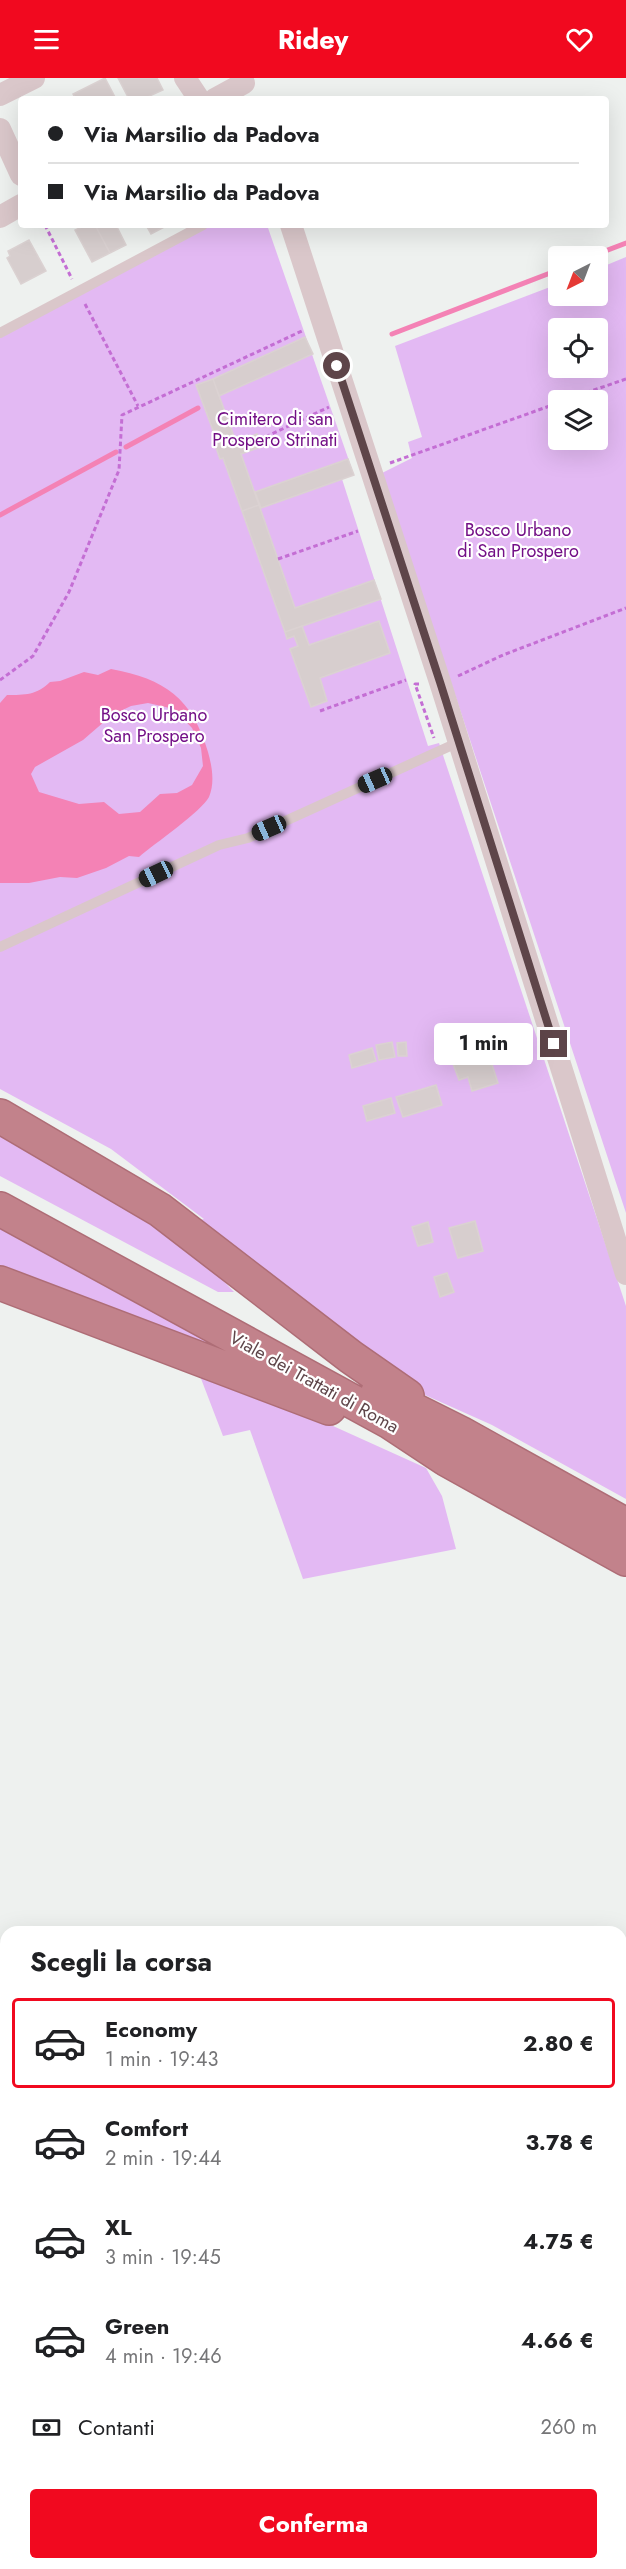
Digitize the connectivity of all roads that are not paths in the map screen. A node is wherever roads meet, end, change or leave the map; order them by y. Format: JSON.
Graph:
{"nodes":[{"id":1,"x":34,"y":78,"type":"edge"},
{"id":2,"x":185,"y":78,"type":"edge"},
{"id":3,"x":245,"y":87,"type":"edge"},
{"id":4,"x":0,"y":95,"type":"edge"},
{"id":5,"x":197,"y":96,"type":"edge"},
{"id":6,"x":222,"y":96,"type":"edge"},
{"id":7,"x":0,"y":129,"type":"edge"},
{"id":8,"x":18,"y":168,"type":"edge"},
{"id":9,"x":18,"y":207,"type":"edge"},
{"id":10,"x":0,"y":217,"type":"edge"},
{"id":11,"x":197,"y":228,"type":"edge"},
{"id":12,"x":292,"y":228,"type":"edge"},
{"id":13,"x":0,"y":333,"type":"edge"},
{"id":14,"x":459,"y":742,"type":"junction"},
{"id":15,"x":0,"y":947,"type":"edge"},
{"id":16,"x":0,"y":1116,"type":"edge"},
{"id":17,"x":0,"y":1185,"type":"edge"},
{"id":18,"x":0,"y":1209,"type":"edge"},
{"id":19,"x":626,"y":1274,"type":"edge"},
{"id":20,"x":0,"y":1283,"type":"edge"},
{"id":21,"x":453,"y":1446,"type":"junction"},
{"id":22,"x":626,"y":1525,"type":"edge"},
{"id":23,"x":626,"y":1559,"type":"edge"}],
"edges":[{"from":1,"to":4,"type":"street"},
{"from":2,"to":5,"type":"street"},
{"from":3,"to":6,"type":"street"},
{"from":7,"to":8,"type":"street"},
{"from":9,"to":10,"type":"street"},
{"from":11,"to":13,"type":"lane"},
{"from":12,"to":14,"type":"street"},
{"from":14,"to":15,"type":"lane"},
{"from":14,"to":19,"type":"street"},
{"from":16,"to":21,"type":"highway"},
{"from":17,"to":21,"type":"highway","name":"Viale dei Trattati di Roma"},
{"from":18,"to":21,"type":"highway","name":"Viale dei Trattati di Roma"},
{"from":20,"to":21,"type":"highway"},
{"from":21,"to":22,"type":"highway","name":"Viale dei Trattati di Roma"},
{"from":21,"to":23,"type":"highway","name":"Viale dei Trattati di Roma"}]}
